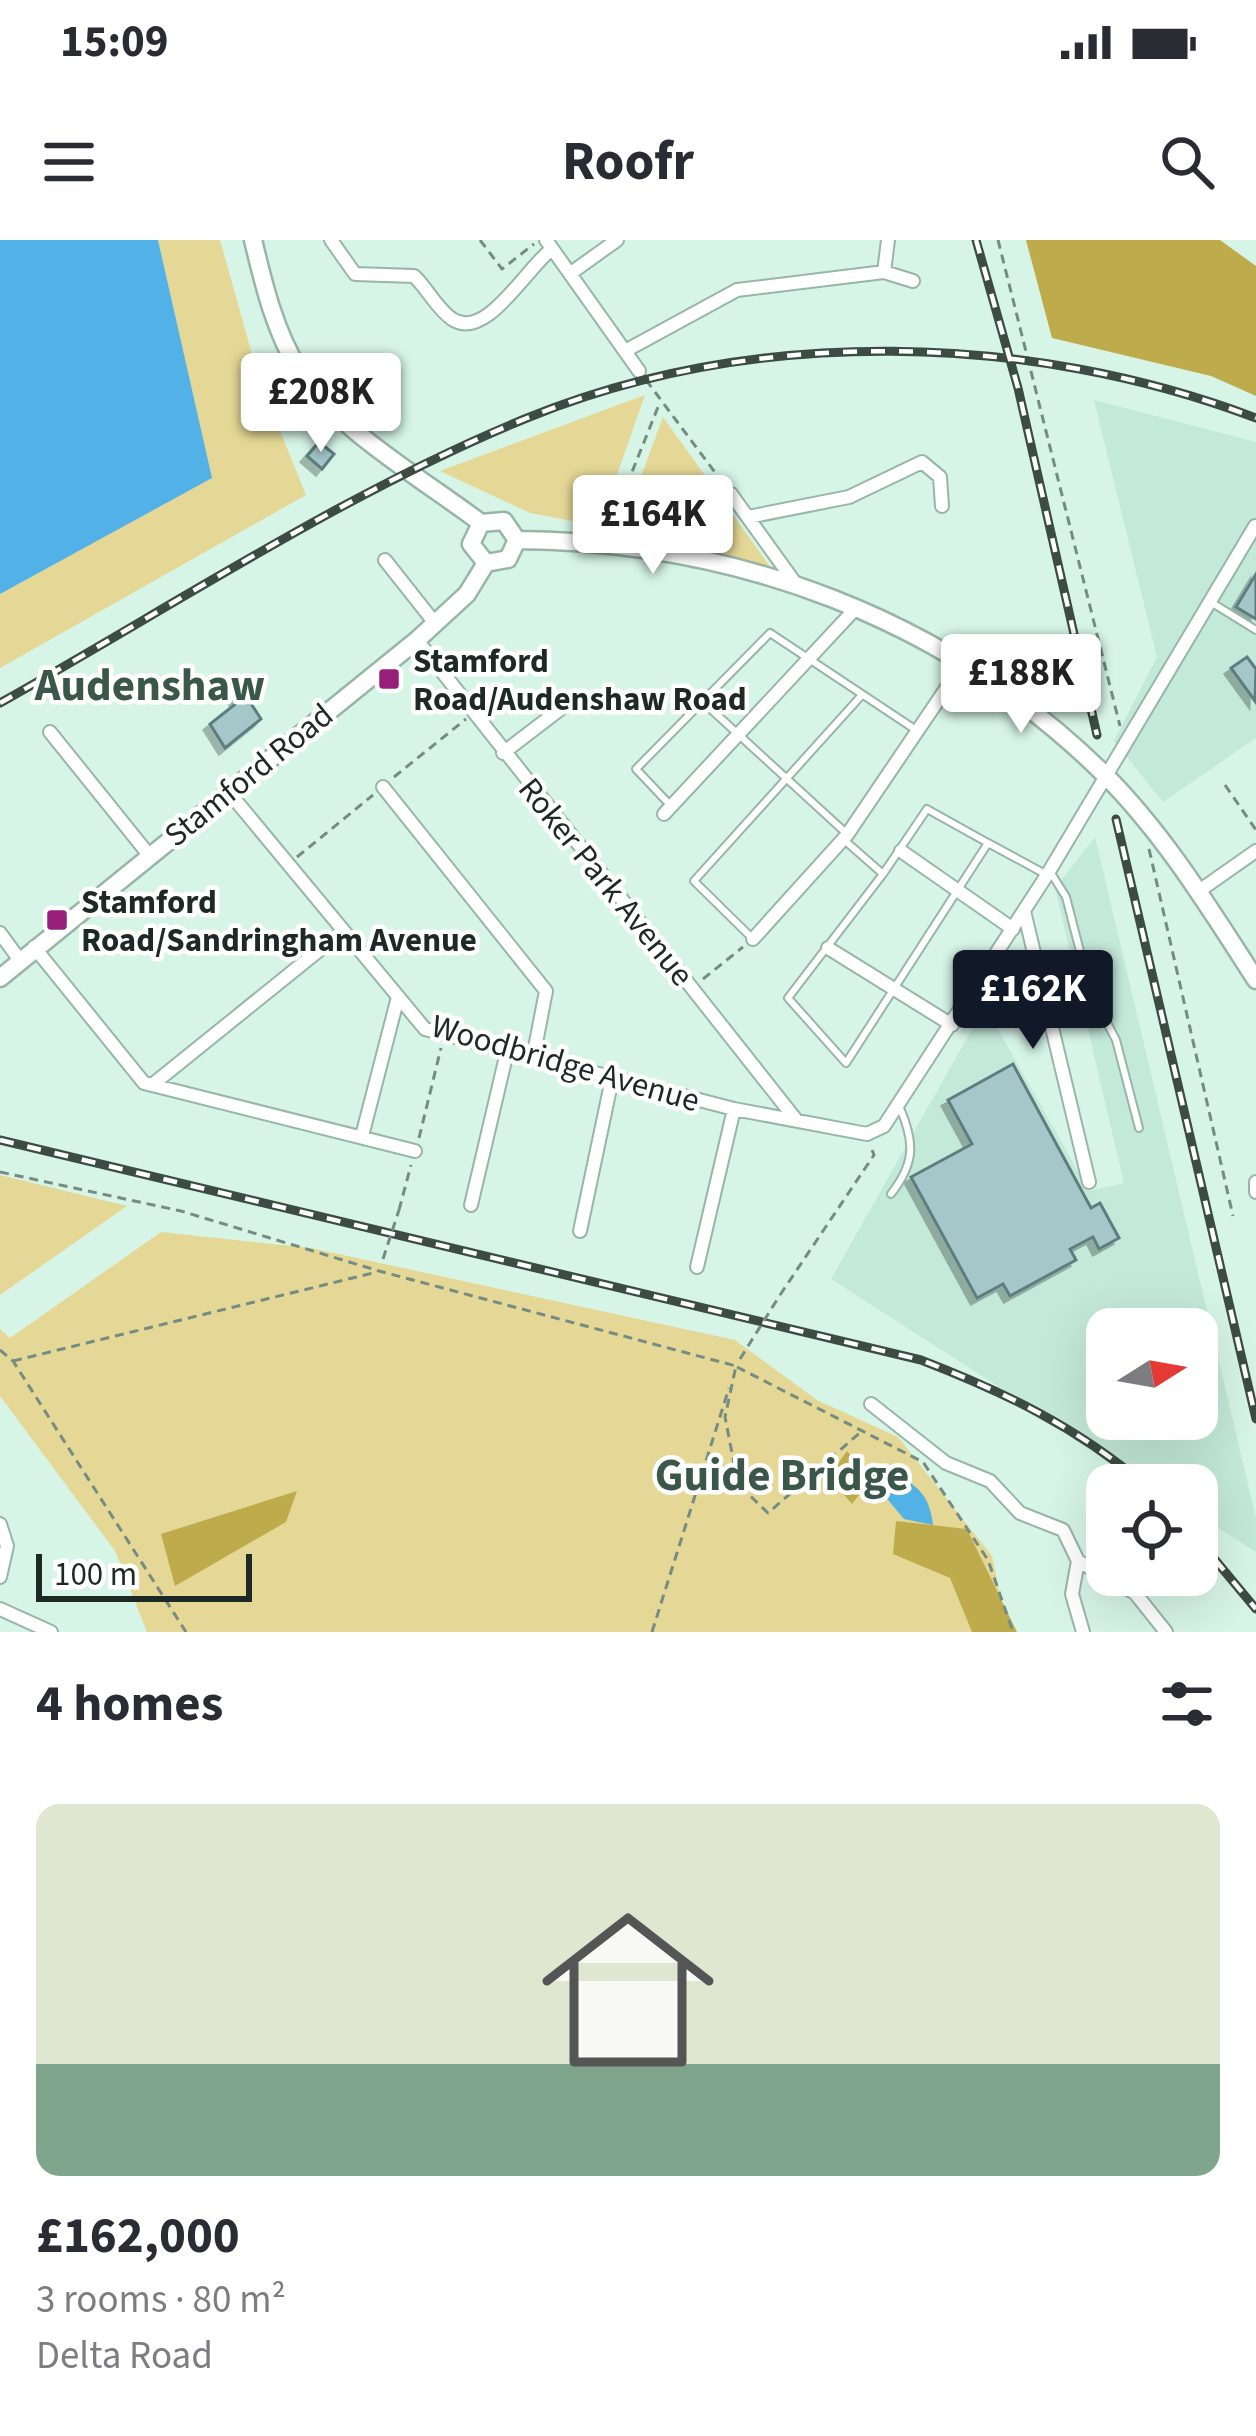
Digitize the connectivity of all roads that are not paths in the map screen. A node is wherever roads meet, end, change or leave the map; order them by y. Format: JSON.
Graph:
{"nodes":[{"id":1,"x":253,"y":240,"type":"edge"},
{"id":2,"x":331,"y":240,"type":"edge"},
{"id":3,"x":617,"y":240,"type":"edge"},
{"id":4,"x":888,"y":240,"type":"edge"},
{"id":5,"x":546,"y":243,"type":"edge"},
{"id":6,"x":884,"y":272,"type":"junction"},
{"id":7,"x":572,"y":273,"type":"junction"},
{"id":8,"x":913,"y":281,"type":"dead end"},
{"id":9,"x":626,"y":351,"type":"junction"},
{"id":10,"x":639,"y":371,"type":"road end"},
{"id":11,"x":372,"y":373,"type":"dead end"},
{"id":12,"x":331,"y":405,"type":"junction"},
{"id":13,"x":731,"y":494,"type":"road end"},
{"id":14,"x":942,"y":506,"type":"dead end"},
{"id":15,"x":748,"y":517,"type":"junction"},
{"id":16,"x":481,"y":523,"type":"junction"},
{"id":17,"x":1256,"y":526,"type":"edge"},
{"id":18,"x":517,"y":540,"type":"junction"},
{"id":19,"x":385,"y":560,"type":"dead end"},
{"id":20,"x":486,"y":563,"type":"junction"},
{"id":21,"x":793,"y":580,"type":"junction"},
{"id":22,"x":1209,"y":601,"type":"junction"},
{"id":23,"x":857,"y":606,"type":"junction"},
{"id":24,"x":434,"y":622,"type":"junction"},
{"id":25,"x":1256,"y":630,"type":"edge"},
{"id":26,"x":416,"y":640,"type":"junction"},
{"id":27,"x":806,"y":661,"type":"junction"},
{"id":28,"x":962,"y":665,"type":"junction"},
{"id":29,"x":861,"y":696,"type":"junction"},
{"id":30,"x":703,"y":702,"type":"junction"},
{"id":31,"x":587,"y":704,"type":"dead end"},
{"id":32,"x":50,"y":731,"type":"dead end"},
{"id":33,"x":917,"y":731,"type":"junction"},
{"id":34,"x":739,"y":733,"type":"junction"},
{"id":35,"x":503,"y":754,"type":"junction"},
{"id":36,"x":1104,"y":774,"type":"junction"},
{"id":37,"x":787,"y":778,"type":"junction"},
{"id":38,"x":382,"y":787,"type":"dead end"},
{"id":39,"x":226,"y":790,"type":"junction"},
{"id":40,"x":667,"y":810,"type":"joint"},
{"id":41,"x":845,"y":837,"type":"junction"},
{"id":42,"x":988,"y":843,"type":"junction"},
{"id":43,"x":901,"y":851,"type":"junction"},
{"id":44,"x":1256,"y":851,"type":"edge"},
{"id":45,"x":149,"y":855,"type":"junction"},
{"id":46,"x":1048,"y":873,"type":"junction"},
{"id":47,"x":883,"y":874,"type":"junction"},
{"id":48,"x":959,"y":889,"type":"junction"},
{"id":49,"x":1199,"y":891,"type":"junction"},
{"id":50,"x":1024,"y":910,"type":"junction"},
{"id":51,"x":1013,"y":929,"type":"junction"},
{"id":52,"x":344,"y":931,"type":"junction"},
{"id":53,"x":0,"y":933,"type":"edge"},
{"id":54,"x":753,"y":939,"type":"joint"},
{"id":55,"x":34,"y":946,"type":"junction"},
{"id":56,"x":829,"y":948,"type":"junction"},
{"id":57,"x":1250,"y":956,"type":"edge"},
{"id":58,"x":19,"y":959,"type":"junction"},
{"id":59,"x":0,"y":978,"type":"edge"},
{"id":60,"x":1256,"y":980,"type":"edge"},
{"id":61,"x":895,"y":991,"type":"junction"},
{"id":62,"x":398,"y":998,"type":"junction"},
{"id":63,"x":952,"y":1025,"type":"junction"},
{"id":64,"x":507,"y":1052,"type":"junction"},
{"id":65,"x":533,"y":1058,"type":"junction"},
{"id":66,"x":612,"y":1079,"type":"junction"},
{"id":67,"x":152,"y":1085,"type":"junction"},
{"id":68,"x":899,"y":1104,"type":"junction"},
{"id":69,"x":734,"y":1109,"type":"junction"},
{"id":70,"x":797,"y":1121,"type":"junction"},
{"id":71,"x":1138,"y":1128,"type":"dead end"},
{"id":72,"x":362,"y":1136,"type":"junction"},
{"id":73,"x":415,"y":1151,"type":"road end"},
{"id":74,"x":1088,"y":1182,"type":"dead end"},
{"id":75,"x":891,"y":1194,"type":"dead end"},
{"id":76,"x":471,"y":1205,"type":"dead end"},
{"id":77,"x":580,"y":1231,"type":"dead end"},
{"id":78,"x":698,"y":1267,"type":"dead end"},
{"id":79,"x":871,"y":1404,"type":"dead end"},
{"id":80,"x":0,"y":1524,"type":"edge"},
{"id":81,"x":1078,"y":1561,"type":"junction"},
{"id":82,"x":0,"y":1577,"type":"edge"},
{"id":83,"x":0,"y":1609,"type":"edge"},
{"id":84,"x":51,"y":1632,"type":"edge"},
{"id":85,"x":1082,"y":1632,"type":"edge"},
{"id":86,"x":1166,"y":1632,"type":"edge"}],
"edges":[{"from":1,"to":12,"type":"main road"},
{"from":2,"to":5,"type":"street"},
{"from":3,"to":7,"type":"street"},
{"from":4,"to":6,"type":"street"},
{"from":5,"to":7,"type":"street"},
{"from":6,"to":8,"type":"street"},
{"from":6,"to":9,"type":"street"},
{"from":7,"to":9,"type":"street"},
{"from":9,"to":10,"type":"street"},
{"from":11,"to":12,"type":"street"},
{"from":12,"to":16,"type":"main road"},
{"from":13,"to":15,"type":"street"},
{"from":14,"to":15,"type":"street"},
{"from":15,"to":21,"type":"street"},
{"from":16,"to":18,"type":"main road"},
{"from":16,"to":20,"type":"main road"},
{"from":17,"to":22,"type":"street"},
{"from":18,"to":20,"type":"main road"},
{"from":18,"to":21,"type":"main road"},
{"from":19,"to":24,"type":"street"},
{"from":20,"to":24,"type":"main road","name":"Stamford Road"},
{"from":21,"to":23,"type":"main road"},
{"from":22,"to":25,"type":"lane"},
{"from":22,"to":36,"type":"street"},
{"from":23,"to":27,"type":"street"},
{"from":23,"to":28,"type":"main road"},
{"from":24,"to":26,"type":"main road","name":"Stamford Road"},
{"from":26,"to":35,"type":"street","name":"Roker Park Avenue"},
{"from":26,"to":39,"type":"main road","name":"Stamford Road"},
{"from":27,"to":29,"type":"lane"},
{"from":27,"to":30,"type":"lane"},
{"from":27,"to":34,"type":"street"},
{"from":28,"to":33,"type":"street"},
{"from":28,"to":36,"type":"main road"},
{"from":29,"to":33,"type":"lane"},
{"from":29,"to":37,"type":"lane"},
{"from":30,"to":34,"type":"lane"},
{"from":30,"to":40,"type":"lane"},
{"from":31,"to":35,"type":"street"},
{"from":32,"to":45,"type":"street"},
{"from":33,"to":41,"type":"street"},
{"from":34,"to":37,"type":"lane"},
{"from":34,"to":40,"type":"street"},
{"from":35,"to":70,"type":"street","name":"Roker Park Avenue"},
{"from":36,"to":46,"type":"street"},
{"from":36,"to":49,"type":"main road"},
{"from":37,"to":41,"type":"lane"},
{"from":37,"to":54,"type":"lane"},
{"from":38,"to":65,"type":"street"},
{"from":39,"to":45,"type":"main road","name":"Stamford Road"},
{"from":39,"to":52,"type":"street","name":"Woodbridge Avenue"},
{"from":41,"to":47,"type":"lane"},
{"from":41,"to":54,"type":"street"},
{"from":42,"to":43,"type":"lane"},
{"from":42,"to":46,"type":"lane"},
{"from":42,"to":48,"type":"lane"},
{"from":43,"to":47,"type":"lane"},
{"from":43,"to":48,"type":"street"},
{"from":44,"to":49,"type":"street"},
{"from":45,"to":55,"type":"main road","name":"Stamford Road"},
{"from":46,"to":50,"type":"street"},
{"from":46,"to":71,"type":"lane"},
{"from":47,"to":56,"type":"lane"},
{"from":48,"to":51,"type":"street"},
{"from":48,"to":61,"type":"lane"},
{"from":49,"to":57,"type":"main road"},
{"from":50,"to":51,"type":"street"},
{"from":50,"to":74,"type":"street"},
{"from":51,"to":63,"type":"street"},
{"from":52,"to":62,"type":"street","name":"Woodbridge Avenue"},
{"from":52,"to":67,"type":"street"},
{"from":53,"to":58,"type":"street"},
{"from":55,"to":58,"type":"main road","name":"Stamford Road"},
{"from":55,"to":67,"type":"street"},
{"from":56,"to":61,"type":"street"},
{"from":56,"to":61,"type":"lane"},
{"from":57,"to":60,"type":"main road"},
{"from":58,"to":59,"type":"main road","name":"Stamford Road"},
{"from":61,"to":63,"type":"street"},
{"from":62,"to":64,"type":"street","name":"Woodbridge Avenue"},
{"from":62,"to":72,"type":"street"},
{"from":63,"to":68,"type":"street"},
{"from":64,"to":65,"type":"street","name":"Woodbridge Avenue"},
{"from":64,"to":76,"type":"street"},
{"from":65,"to":66,"type":"street","name":"Woodbridge Avenue"},
{"from":66,"to":69,"type":"street","name":"Woodbridge Avenue"},
{"from":66,"to":77,"type":"street"},
{"from":67,"to":72,"type":"street"},
{"from":68,"to":70,"type":"street","name":"Woodbridge Avenue"},
{"from":68,"to":75,"type":"lane"},
{"from":69,"to":70,"type":"street","name":"Woodbridge Avenue"},
{"from":69,"to":78,"type":"street"},
{"from":72,"to":73,"type":"street"},
{"from":79,"to":81,"type":"street"},
{"from":80,"to":82,"type":"street"},
{"from":81,"to":85,"type":"street"},
{"from":81,"to":86,"type":"street"},
{"from":83,"to":84,"type":"street"}]}
